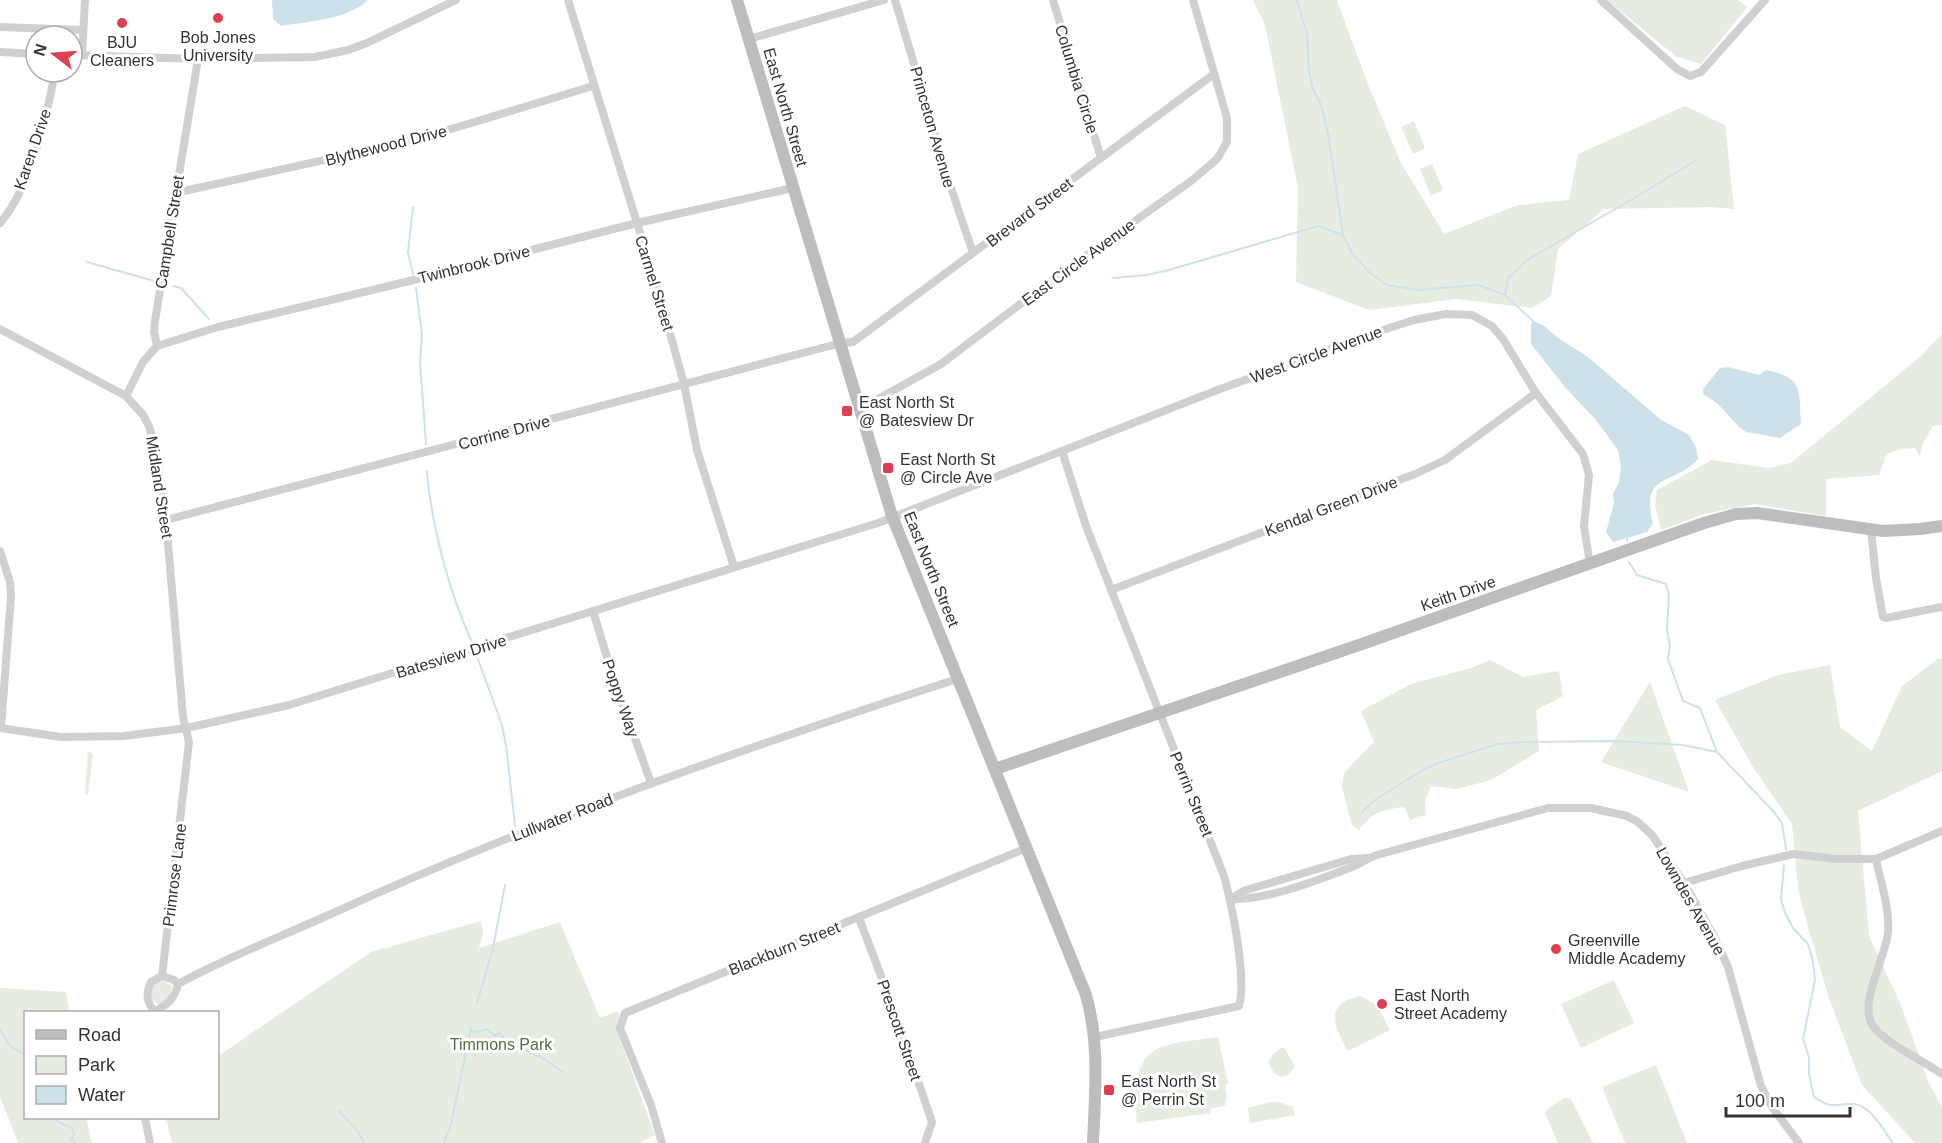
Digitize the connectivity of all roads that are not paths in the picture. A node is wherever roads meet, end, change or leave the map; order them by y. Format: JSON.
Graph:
{"nodes":[{"id":1,"x":85,"y":0,"type":"edge"},
{"id":2,"x":456,"y":0,"type":"edge"},
{"id":3,"x":568,"y":0,"type":"edge"},
{"id":4,"x":737,"y":0,"type":"edge"},
{"id":5,"x":884,"y":0,"type":"edge"},
{"id":6,"x":895,"y":0,"type":"edge"},
{"id":7,"x":1053,"y":0,"type":"edge"},
{"id":8,"x":1192,"y":0,"type":"edge"},
{"id":9,"x":1601,"y":0,"type":"edge"},
{"id":10,"x":1765,"y":0,"type":"edge"},
{"id":11,"x":83,"y":24,"type":"edge"},
{"id":12,"x":0,"y":27,"type":"edge"},
{"id":13,"x":24,"y":28,"type":"edge"},
{"id":14,"x":749,"y":39,"type":"junction"},
{"id":15,"x":0,"y":52,"type":"edge"},
{"id":16,"x":24,"y":53,"type":"edge"},
{"id":17,"x":84,"y":55,"type":"edge"},
{"id":18,"x":198,"y":59,"type":"junction"},
{"id":19,"x":1214,"y":74,"type":"junction"},
{"id":20,"x":53,"y":84,"type":"edge"},
{"id":21,"x":593,"y":86,"type":"junction"},
{"id":22,"x":1101,"y":158,"type":"junction"},
{"id":23,"x":793,"y":188,"type":"junction"},
{"id":24,"x":175,"y":193,"type":"junction"},
{"id":25,"x":0,"y":223,"type":"edge"},
{"id":26,"x":637,"y":223,"type":"junction"},
{"id":27,"x":973,"y":253,"type":"junction"},
{"id":28,"x":0,"y":329,"type":"edge"},
{"id":29,"x":841,"y":343,"type":"junction"},
{"id":30,"x":157,"y":346,"type":"junction"},
{"id":31,"x":684,"y":384,"type":"junction"},
{"id":32,"x":1536,"y":393,"type":"junction"},
{"id":33,"x":126,"y":396,"type":"junction"},
{"id":34,"x":860,"y":409,"type":"junction"},
{"id":35,"x":1062,"y":451,"type":"junction"},
{"id":36,"x":892,"y":516,"type":"junction"},
{"id":37,"x":166,"y":520,"type":"junction"},
{"id":38,"x":1942,"y":525,"type":"edge"},
{"id":39,"x":1871,"y":529,"type":"junction"},
{"id":40,"x":0,"y":551,"type":"edge"},
{"id":41,"x":1590,"y":564,"type":"junction"},
{"id":42,"x":734,"y":567,"type":"junction"},
{"id":43,"x":1111,"y":590,"type":"junction"},
{"id":44,"x":1942,"y":607,"type":"edge"},
{"id":45,"x":593,"y":611,"type":"junction"},
{"id":46,"x":957,"y":679,"type":"junction"},
{"id":47,"x":1160,"y":712,"type":"junction"},
{"id":48,"x":0,"y":728,"type":"edge"},
{"id":49,"x":187,"y":728,"type":"junction"},
{"id":50,"x":995,"y":769,"type":"junction"},
{"id":51,"x":651,"y":783,"type":"junction"},
{"id":52,"x":1942,"y":831,"type":"edge"},
{"id":53,"x":1027,"y":848,"type":"junction"},
{"id":54,"x":1368,"y":858,"type":"junction"},
{"id":55,"x":1876,"y":860,"type":"junction"},
{"id":56,"x":1684,"y":883,"type":"junction"},
{"id":57,"x":1230,"y":899,"type":"junction"},
{"id":58,"x":859,"y":918,"type":"junction"},
{"id":59,"x":162,"y":976,"type":"junction"},
{"id":60,"x":178,"y":984,"type":"junction"},
{"id":61,"x":154,"y":1011,"type":"edge"},
{"id":62,"x":157,"y":1011,"type":"edge"},
{"id":63,"x":1095,"y":1037,"type":"junction"},
{"id":64,"x":1942,"y":1074,"type":"edge"},
{"id":65,"x":145,"y":1119,"type":"edge"},
{"id":66,"x":150,"y":1143,"type":"edge"},
{"id":67,"x":662,"y":1143,"type":"edge"},
{"id":68,"x":925,"y":1143,"type":"edge"},
{"id":69,"x":1093,"y":1143,"type":"edge"},
{"id":70,"x":1799,"y":1143,"type":"edge"}],
"edges":[{"from":1,"to":11,"type":"street"},
{"from":2,"to":18,"type":"street"},
{"from":3,"to":21,"type":"street","name":"Carmel Street"},
{"from":4,"to":14,"type":"main road","name":"East North Street"},
{"from":5,"to":14,"type":"street"},
{"from":6,"to":27,"type":"street","name":"Princeton Avenue"},
{"from":7,"to":22,"type":"street","name":"Columbia Circle"},
{"from":8,"to":19,"type":"street","name":"East Circle Avenue"},
{"from":9,"to":10,"type":"street"},
{"from":12,"to":13,"type":"street"},
{"from":14,"to":23,"type":"main road","name":"East North Street"},
{"from":15,"to":16,"type":"street"},
{"from":17,"to":18,"type":"street"},
{"from":18,"to":24,"type":"street","name":"Campbell Street"},
{"from":19,"to":22,"type":"street","name":"Brevard Street"},
{"from":19,"to":34,"type":"street","name":"East Circle Avenue"},
{"from":20,"to":25,"type":"street","name":"Karen Drive"},
{"from":21,"to":24,"type":"street","name":"Blythewood Drive"},
{"from":21,"to":26,"type":"street","name":"Carmel Street"},
{"from":22,"to":27,"type":"street","name":"Brevard Street"},
{"from":23,"to":26,"type":"street","name":"Twinbrook Drive"},
{"from":23,"to":29,"type":"main road","name":"East North Street"},
{"from":24,"to":30,"type":"street","name":"Campbell Street"},
{"from":26,"to":30,"type":"street","name":"Twinbrook Drive"},
{"from":26,"to":31,"type":"street","name":"Carmel Street"},
{"from":27,"to":29,"type":"street","name":"Brevard Street"},
{"from":28,"to":33,"type":"street","name":"Midland Street"},
{"from":29,"to":31,"type":"street","name":"Corrine Drive"},
{"from":29,"to":34,"type":"main road","name":"East North Street"},
{"from":30,"to":33,"type":"street"},
{"from":31,"to":37,"type":"street","name":"Corrine Drive"},
{"from":31,"to":42,"type":"street","name":"Carmel Street"},
{"from":32,"to":35,"type":"street","name":"West Circle Avenue"},
{"from":32,"to":41,"type":"street","name":"West Circle Avenue"},
{"from":32,"to":43,"type":"street","name":"Kendal Green Drive"},
{"from":33,"to":37,"type":"street","name":"Midland Street"},
{"from":34,"to":36,"type":"main road","name":"East North Street"},
{"from":35,"to":36,"type":"street","name":"West Circle Avenue"},
{"from":35,"to":43,"type":"street","name":"Perrin Street"},
{"from":36,"to":42,"type":"street","name":"Batesview Drive"},
{"from":36,"to":46,"type":"main road","name":"East North Street"},
{"from":37,"to":49,"type":"street","name":"Midland Street"},
{"from":38,"to":39,"type":"main road","name":"Keith Drive"},
{"from":39,"to":41,"type":"main road","name":"Keith Drive"},
{"from":39,"to":44,"type":"street"},
{"from":40,"to":48,"type":"street"},
{"from":41,"to":47,"type":"main road","name":"Keith Drive"},
{"from":42,"to":45,"type":"street","name":"Batesview Drive"},
{"from":43,"to":47,"type":"street","name":"Perrin Street"},
{"from":45,"to":49,"type":"street","name":"Batesview Drive"},
{"from":45,"to":51,"type":"street","name":"Poppy Way"},
{"from":46,"to":50,"type":"main road","name":"East North Street"},
{"from":46,"to":51,"type":"street","name":"Lullwater Road"},
{"from":47,"to":50,"type":"main road","name":"Keith Drive"},
{"from":47,"to":57,"type":"street","name":"Perrin Street"},
{"from":48,"to":49,"type":"street","name":"Batesview Drive"},
{"from":49,"to":59,"type":"street","name":"Primrose Lane"},
{"from":50,"to":53,"type":"main road","name":"East North Street"},
{"from":51,"to":60,"type":"street","name":"Lullwater Road"},
{"from":52,"to":55,"type":"street"},
{"from":53,"to":58,"type":"street","name":"Blackburn Street"},
{"from":53,"to":63,"type":"main road","name":"East North Street"},
{"from":54,"to":56,"type":"street","name":"Lowndes Avenue"},
{"from":54,"to":57,"type":"street","name":"Lowndes Avenue"},
{"from":54,"to":57,"type":"street","name":"Lowndes Avenue"},
{"from":55,"to":56,"type":"street"},
{"from":55,"to":64,"type":"street"},
{"from":56,"to":70,"type":"street","name":"Lowndes Avenue"},
{"from":57,"to":63,"type":"street","name":"Perrin Street"},
{"from":58,"to":67,"type":"street","name":"Blackburn Street"},
{"from":58,"to":68,"type":"street","name":"Prescott Street"},
{"from":59,"to":60,"type":"street"},
{"from":59,"to":61,"type":"street","name":"Primrose Lane"},
{"from":60,"to":62,"type":"street"},
{"from":63,"to":69,"type":"main road","name":"East North Street"},
{"from":65,"to":66,"type":"street"}]}
